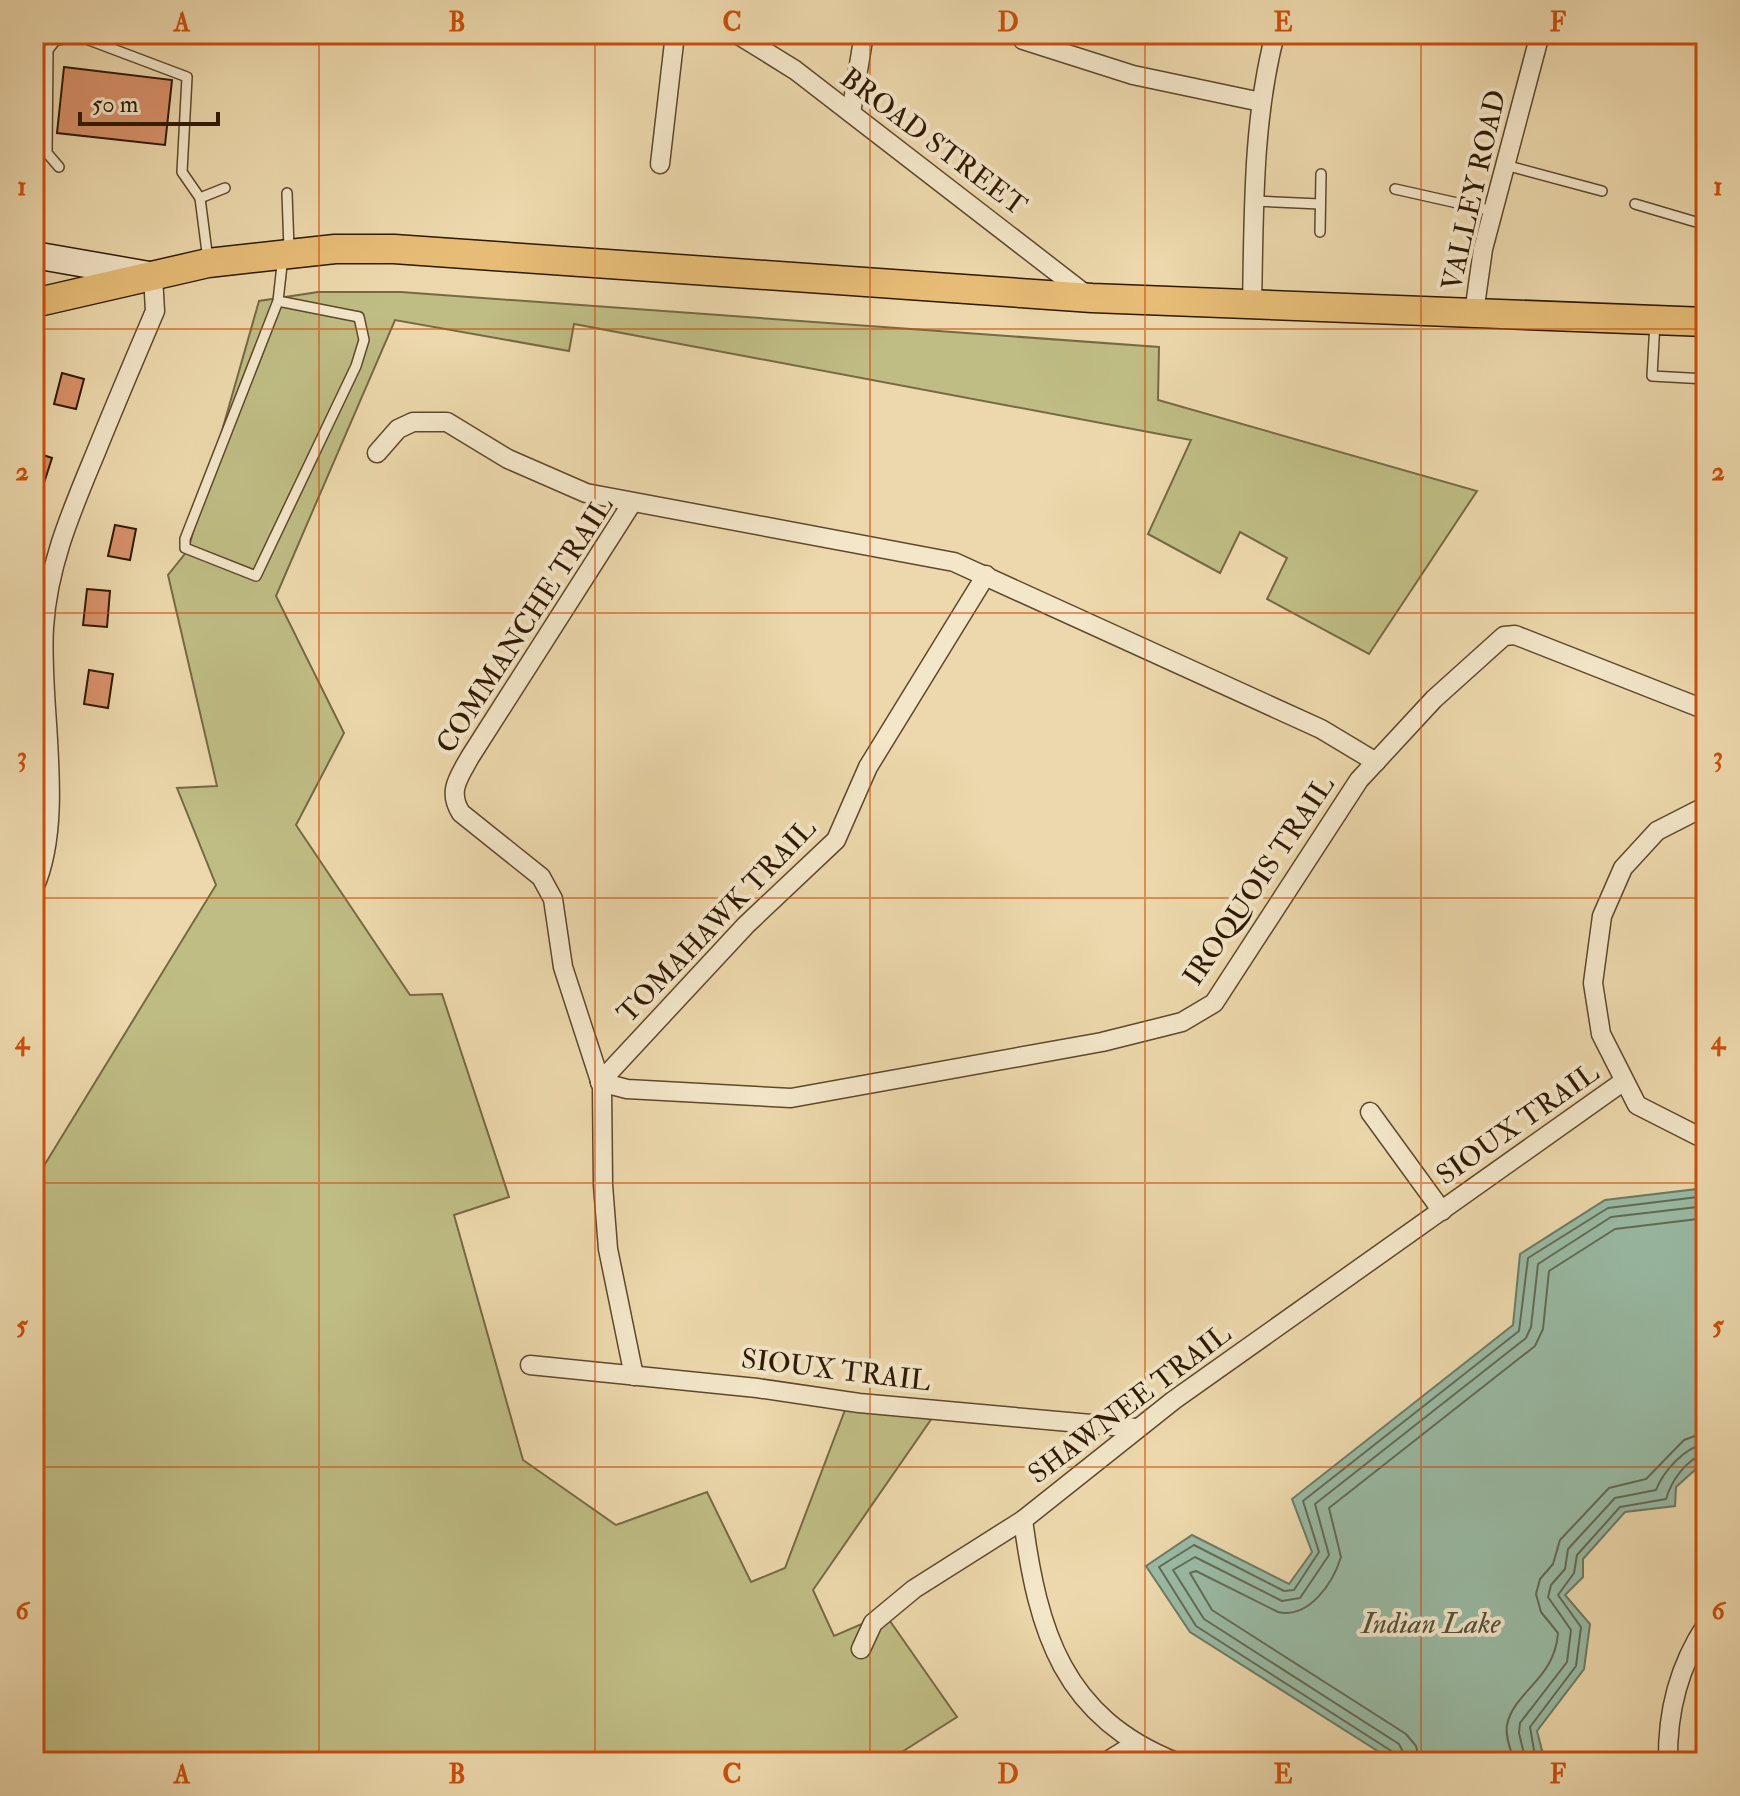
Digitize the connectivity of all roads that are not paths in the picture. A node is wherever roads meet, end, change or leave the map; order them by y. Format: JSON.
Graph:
{"nodes":[{"id":1,"x":234,"y":34,"type":"edge"},
{"id":2,"x":308,"y":34,"type":"edge"},
{"id":3,"x":675,"y":34,"type":"edge"},
{"id":4,"x":737,"y":34,"type":"edge"},
{"id":5,"x":864,"y":34,"type":"edge"},
{"id":6,"x":1275,"y":34,"type":"edge"},
{"id":7,"x":1540,"y":34,"type":"edge"},
{"id":8,"x":74,"y":35,"type":"edge"},
{"id":9,"x":1023,"y":40,"type":"dead end"},
{"id":10,"x":1261,"y":102,"type":"junction"},
{"id":11,"x":851,"y":113,"type":"junction"},
{"id":12,"x":660,"y":164,"type":"dead end"},
{"id":13,"x":1505,"y":165,"type":"junction"},
{"id":14,"x":59,"y":167,"type":"dead end"},
{"id":15,"x":1321,"y":174,"type":"dead end"},
{"id":16,"x":225,"y":188,"type":"dead end"},
{"id":17,"x":1395,"y":189,"type":"dead end"},
{"id":18,"x":1602,"y":191,"type":"dead end"},
{"id":19,"x":287,"y":193,"type":"dead end"},
{"id":20,"x":200,"y":198,"type":"junction"},
{"id":21,"x":1254,"y":201,"type":"junction"},
{"id":22,"x":1320,"y":204,"type":"junction"},
{"id":23,"x":1635,"y":204,"type":"dead end"},
{"id":24,"x":1493,"y":211,"type":"junction"},
{"id":25,"x":1706,"y":225,"type":"edge"},
{"id":26,"x":1320,"y":232,"type":"dead end"},
{"id":27,"x":287,"y":253,"type":"junction"},
{"id":28,"x":34,"y":255,"type":"edge"},
{"id":29,"x":208,"y":263,"type":"junction"},
{"id":30,"x":153,"y":276,"type":"junction"},
{"id":31,"x":1092,"y":298,"type":"junction"},
{"id":32,"x":278,"y":301,"type":"junction"},
{"id":33,"x":34,"y":303,"type":"edge"},
{"id":34,"x":1252,"y":307,"type":"junction"},
{"id":35,"x":1474,"y":313,"type":"junction"},
{"id":36,"x":1655,"y":319,"type":"junction"},
{"id":37,"x":1706,"y":322,"type":"edge"},
{"id":38,"x":1706,"y":379,"type":"edge"},
{"id":39,"x":377,"y":453,"type":"dead end"},
{"id":40,"x":632,"y":503,"type":"junction"},
{"id":41,"x":986,"y":575,"type":"junction"},
{"id":42,"x":1706,"y":710,"type":"edge"},
{"id":43,"x":1376,"y":762,"type":"junction"},
{"id":44,"x":1706,"y":806,"type":"edge"},
{"id":45,"x":34,"y":888,"type":"edge"},
{"id":46,"x":1624,"y":1081,"type":"junction"},
{"id":47,"x":600,"y":1082,"type":"junction"},
{"id":48,"x":1370,"y":1112,"type":"dead end"},
{"id":49,"x":1706,"y":1140,"type":"edge"},
{"id":50,"x":1442,"y":1211,"type":"junction"},
{"id":51,"x":530,"y":1365,"type":"dead end"},
{"id":52,"x":634,"y":1376,"type":"junction"},
{"id":53,"x":1136,"y":1428,"type":"junction"},
{"id":54,"x":1023,"y":1520,"type":"junction"},
{"id":55,"x":1706,"y":1625,"type":"edge"},
{"id":56,"x":861,"y":1649,"type":"dead end"},
{"id":57,"x":1135,"y":1744,"type":"junction"},
{"id":58,"x":1106,"y":1762,"type":"edge"},
{"id":59,"x":1176,"y":1762,"type":"edge"},
{"id":60,"x":1668,"y":1762,"type":"edge"}],
"edges":[{"from":1,"to":2,"type":"lane"},
{"from":3,"to":12,"type":"street"},
{"from":4,"to":11,"type":"street","name":"BROAD STREET"},
{"from":5,"to":11,"type":"street"},
{"from":6,"to":10,"type":"street"},
{"from":7,"to":13,"type":"street","name":"VALLEY ROAD"},
{"from":8,"to":14,"type":"lane"},
{"from":8,"to":20,"type":"lane"},
{"from":9,"to":10,"type":"street"},
{"from":10,"to":21,"type":"street"},
{"from":11,"to":31,"type":"street","name":"BROAD STREET"},
{"from":13,"to":18,"type":"lane"},
{"from":13,"to":24,"type":"street","name":"VALLEY ROAD"},
{"from":15,"to":22,"type":"lane"},
{"from":16,"to":20,"type":"lane"},
{"from":17,"to":24,"type":"lane"},
{"from":19,"to":27,"type":"lane"},
{"from":20,"to":29,"type":"lane"},
{"from":21,"to":22,"type":"lane"},
{"from":21,"to":34,"type":"street"},
{"from":22,"to":26,"type":"lane"},
{"from":23,"to":25,"type":"lane"},
{"from":24,"to":35,"type":"street","name":"VALLEY ROAD"},
{"from":27,"to":29,"type":"main road"},
{"from":27,"to":31,"type":"main road"},
{"from":27,"to":32,"type":"lane"},
{"from":28,"to":30,"type":"street"},
{"from":29,"to":30,"type":"main road"},
{"from":30,"to":33,"type":"main road"},
{"from":30,"to":45,"type":"street"},
{"from":31,"to":34,"type":"main road"},
{"from":32,"to":32,"type":"lane"},
{"from":34,"to":35,"type":"main road"},
{"from":35,"to":36,"type":"main road"},
{"from":36,"to":37,"type":"main road"},
{"from":36,"to":38,"type":"lane"},
{"from":39,"to":40,"type":"street"},
{"from":40,"to":41,"type":"street","name":"COMMANCHE TRAIL"},
{"from":40,"to":47,"type":"street","name":"COMMANCHE TRAIL"},
{"from":41,"to":43,"type":"street"},
{"from":41,"to":47,"type":"street","name":"TOMAHAWK TRAIL"},
{"from":42,"to":43,"type":"street","name":"IROQUOIS TRAIL"},
{"from":43,"to":47,"type":"street","name":"IROQUOIS TRAIL"},
{"from":44,"to":46,"type":"street"},
{"from":46,"to":49,"type":"street"},
{"from":46,"to":50,"type":"street","name":"SIOUX TRAIL"},
{"from":47,"to":52,"type":"street"},
{"from":48,"to":50,"type":"street"},
{"from":50,"to":53,"type":"street","name":"SHAWNEE TRAIL"},
{"from":51,"to":52,"type":"street","name":"SIOUX TRAIL"},
{"from":52,"to":53,"type":"street","name":"SIOUX TRAIL"},
{"from":53,"to":54,"type":"street","name":"SHAWNEE TRAIL"},
{"from":54,"to":56,"type":"street","name":"SHAWNEE TRAIL"},
{"from":54,"to":57,"type":"street"},
{"from":55,"to":60,"type":"street"},
{"from":57,"to":58,"type":"street"},
{"from":57,"to":59,"type":"street"}]}
